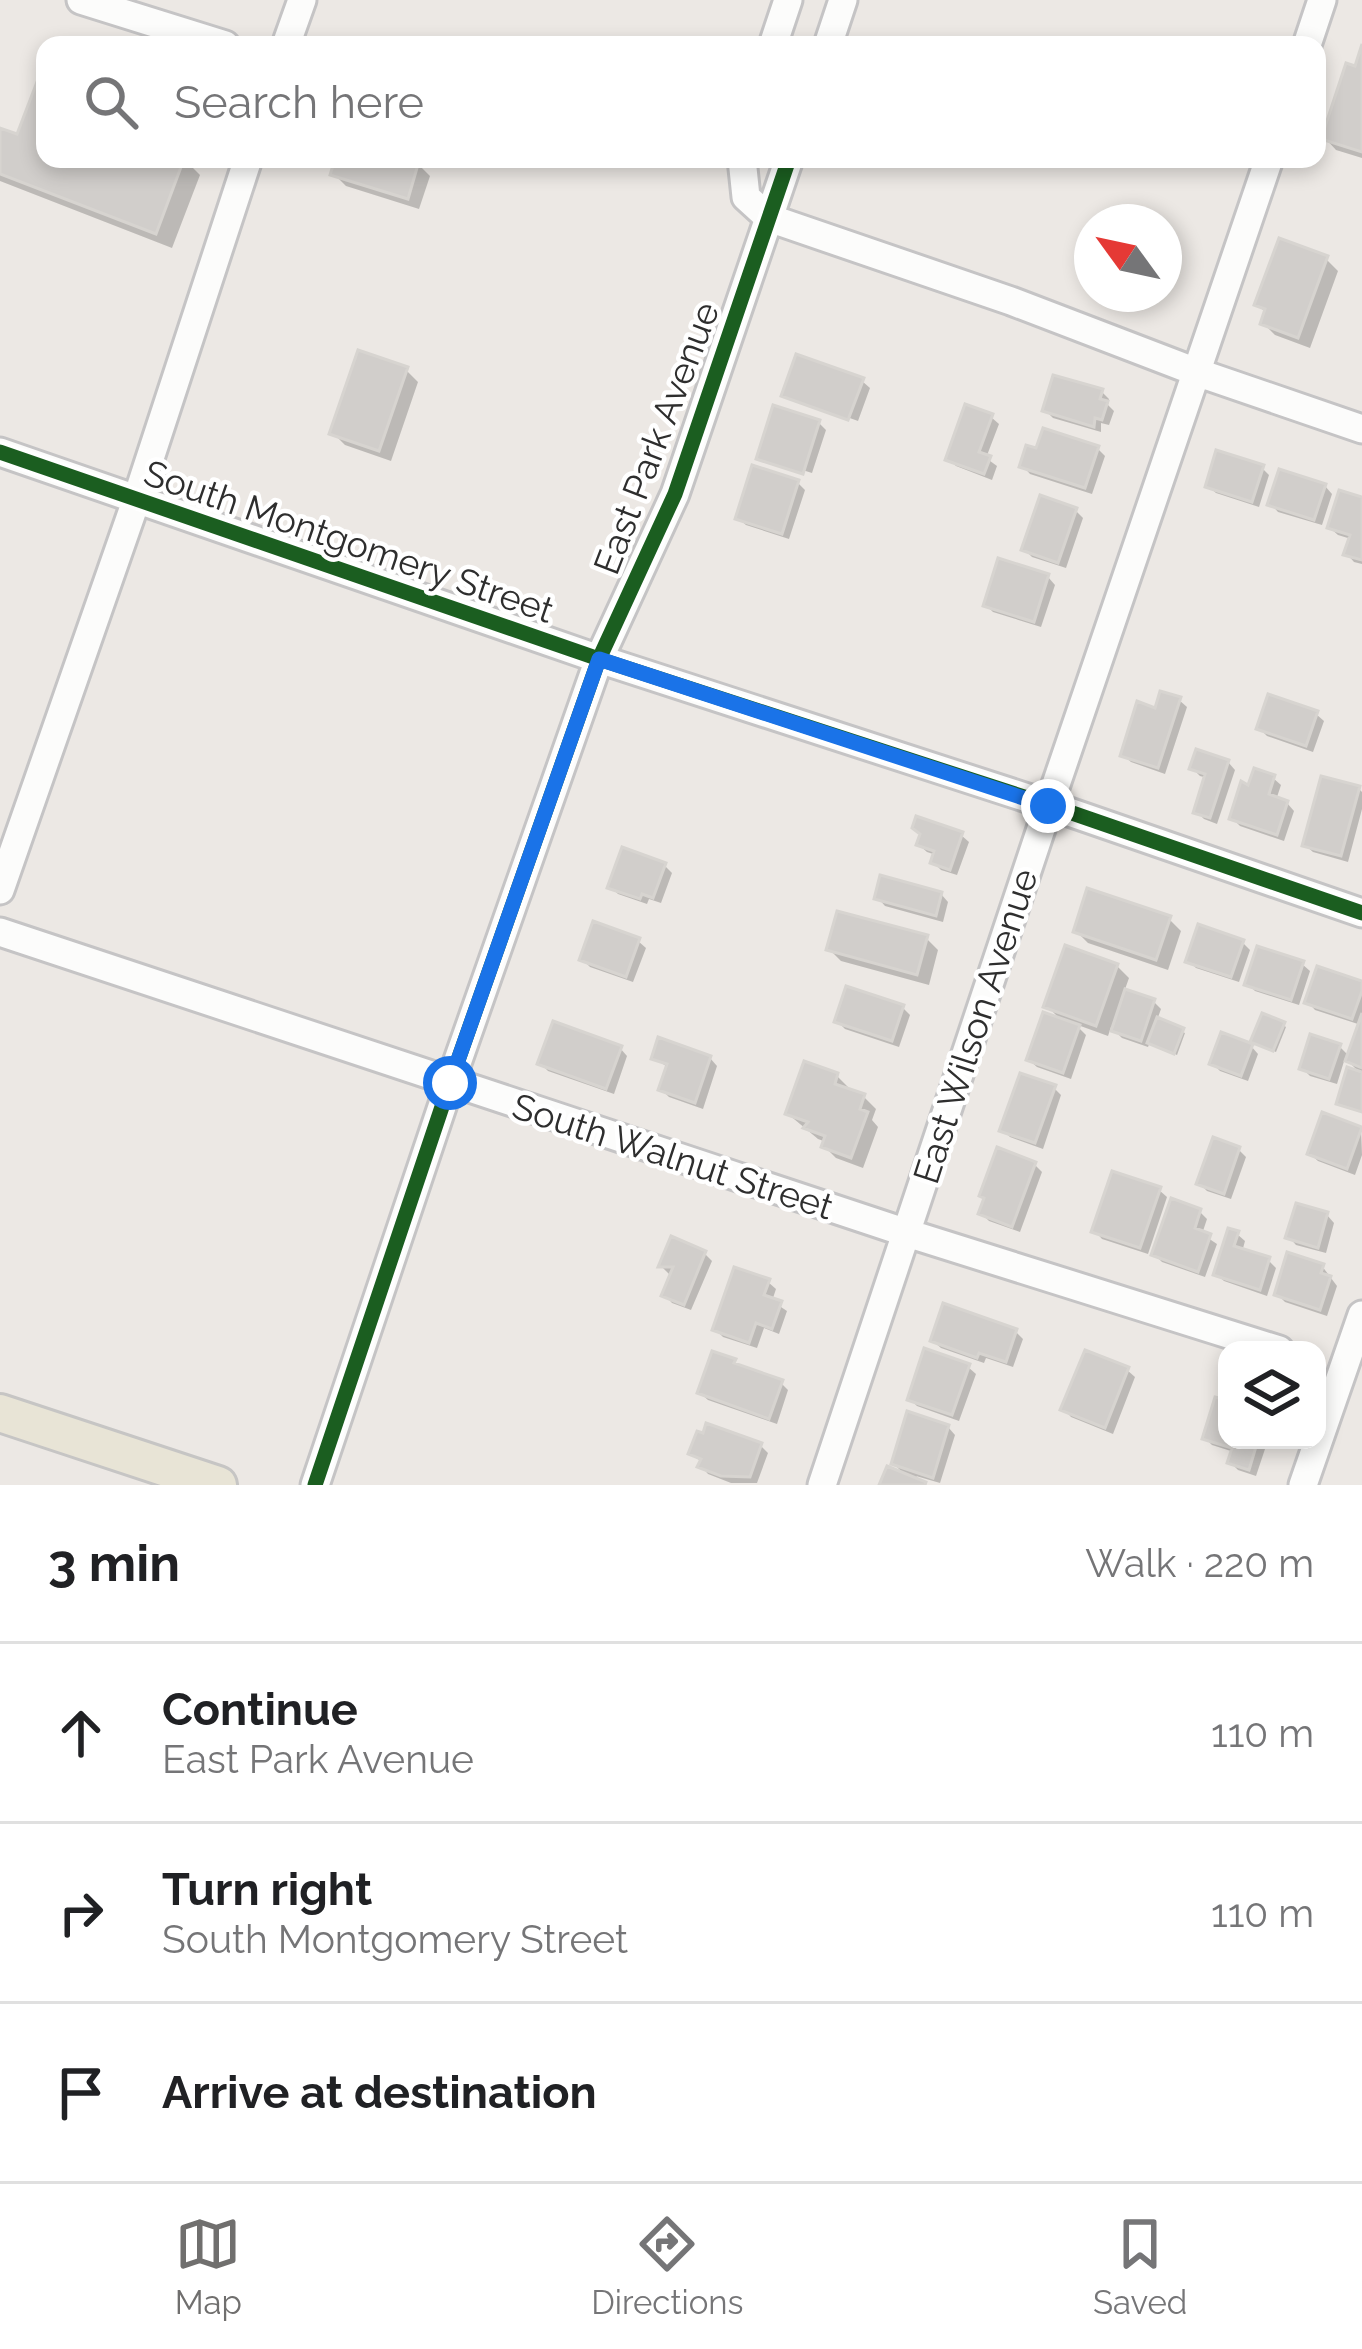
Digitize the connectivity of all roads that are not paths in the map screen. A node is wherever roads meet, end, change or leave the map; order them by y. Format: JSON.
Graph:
{"nodes":[{"id":1,"x":81,"y":0,"type":"edge"},
{"id":2,"x":302,"y":0,"type":"edge"},
{"id":3,"x":788,"y":0,"type":"edge"},
{"id":4,"x":843,"y":0,"type":"edge"},
{"id":5,"x":1322,"y":0,"type":"edge"},
{"id":6,"x":196,"y":36,"type":"edge"},
{"id":7,"x":289,"y":36,"type":"edge"},
{"id":8,"x":776,"y":36,"type":"edge"},
{"id":9,"x":831,"y":36,"type":"edge"},
{"id":10,"x":1310,"y":36,"type":"edge"},
{"id":11,"x":245,"y":168,"type":"edge"},
{"id":12,"x":743,"y":168,"type":"edge"},
{"id":13,"x":786,"y":168,"type":"edge"},
{"id":14,"x":1267,"y":168,"type":"edge"},
{"id":15,"x":769,"y":218,"type":"junction"},
{"id":16,"x":1199,"y":373,"type":"junction"},
{"id":17,"x":1362,"y":429,"type":"edge"},
{"id":18,"x":0,"y":452,"type":"edge"},
{"id":19,"x":137,"y":498,"type":"junction"},
{"id":20,"x":599,"y":659,"type":"junction"},
{"id":21,"x":1048,"y":806,"type":"junction"},
{"id":22,"x":0,"y":890,"type":"edge"},
{"id":23,"x":1362,"y":913,"type":"edge"},
{"id":24,"x":0,"y":932,"type":"edge"},
{"id":25,"x":450,"y":1083,"type":"junction"},
{"id":26,"x":907,"y":1233,"type":"junction"},
{"id":27,"x":1362,"y":1315,"type":"edge"},
{"id":28,"x":1251,"y":1341,"type":"edge"},
{"id":29,"x":1330,"y":1366,"type":"edge"},
{"id":30,"x":0,"y":1413,"type":"edge"},
{"id":31,"x":218,"y":1485,"type":"edge"},
{"id":32,"x":315,"y":1485,"type":"edge"},
{"id":33,"x":822,"y":1485,"type":"edge"},
{"id":34,"x":1303,"y":1485,"type":"edge"}],
"edges":[{"from":1,"to":6,"type":"street"},
{"from":2,"to":7,"type":"street"},
{"from":3,"to":8,"type":"street"},
{"from":4,"to":9,"type":"street"},
{"from":5,"to":10,"type":"street"},
{"from":11,"to":19,"type":"street"},
{"from":12,"to":15,"type":"street"},
{"from":13,"to":15,"type":"street","name":"East Park Avenue"},
{"from":14,"to":16,"type":"street","name":"East Wilson Avenue"},
{"from":15,"to":16,"type":"street"},
{"from":15,"to":20,"type":"street","name":"East Park Avenue"},
{"from":16,"to":17,"type":"street"},
{"from":16,"to":21,"type":"street","name":"East Wilson Avenue"},
{"from":18,"to":19,"type":"street","name":"South Montgomery Street"},
{"from":19,"to":20,"type":"street","name":"South Montgomery Street"},
{"from":19,"to":22,"type":"street"},
{"from":20,"to":21,"type":"street","name":"South Montgomery Street"},
{"from":20,"to":25,"type":"street","name":"East Park Avenue"},
{"from":21,"to":23,"type":"street","name":"South Montgomery Street"},
{"from":21,"to":26,"type":"street","name":"East Wilson Avenue"},
{"from":24,"to":25,"type":"street","name":"South Walnut Street"},
{"from":25,"to":26,"type":"street","name":"South Walnut Street"},
{"from":25,"to":32,"type":"street","name":"East Park Avenue"},
{"from":26,"to":28,"type":"street","name":"South Walnut Street"},
{"from":26,"to":33,"type":"street","name":"East Wilson Avenue"},
{"from":27,"to":29,"type":"street"},
{"from":29,"to":34,"type":"street"},
{"from":30,"to":31,"type":"main road"}]}
